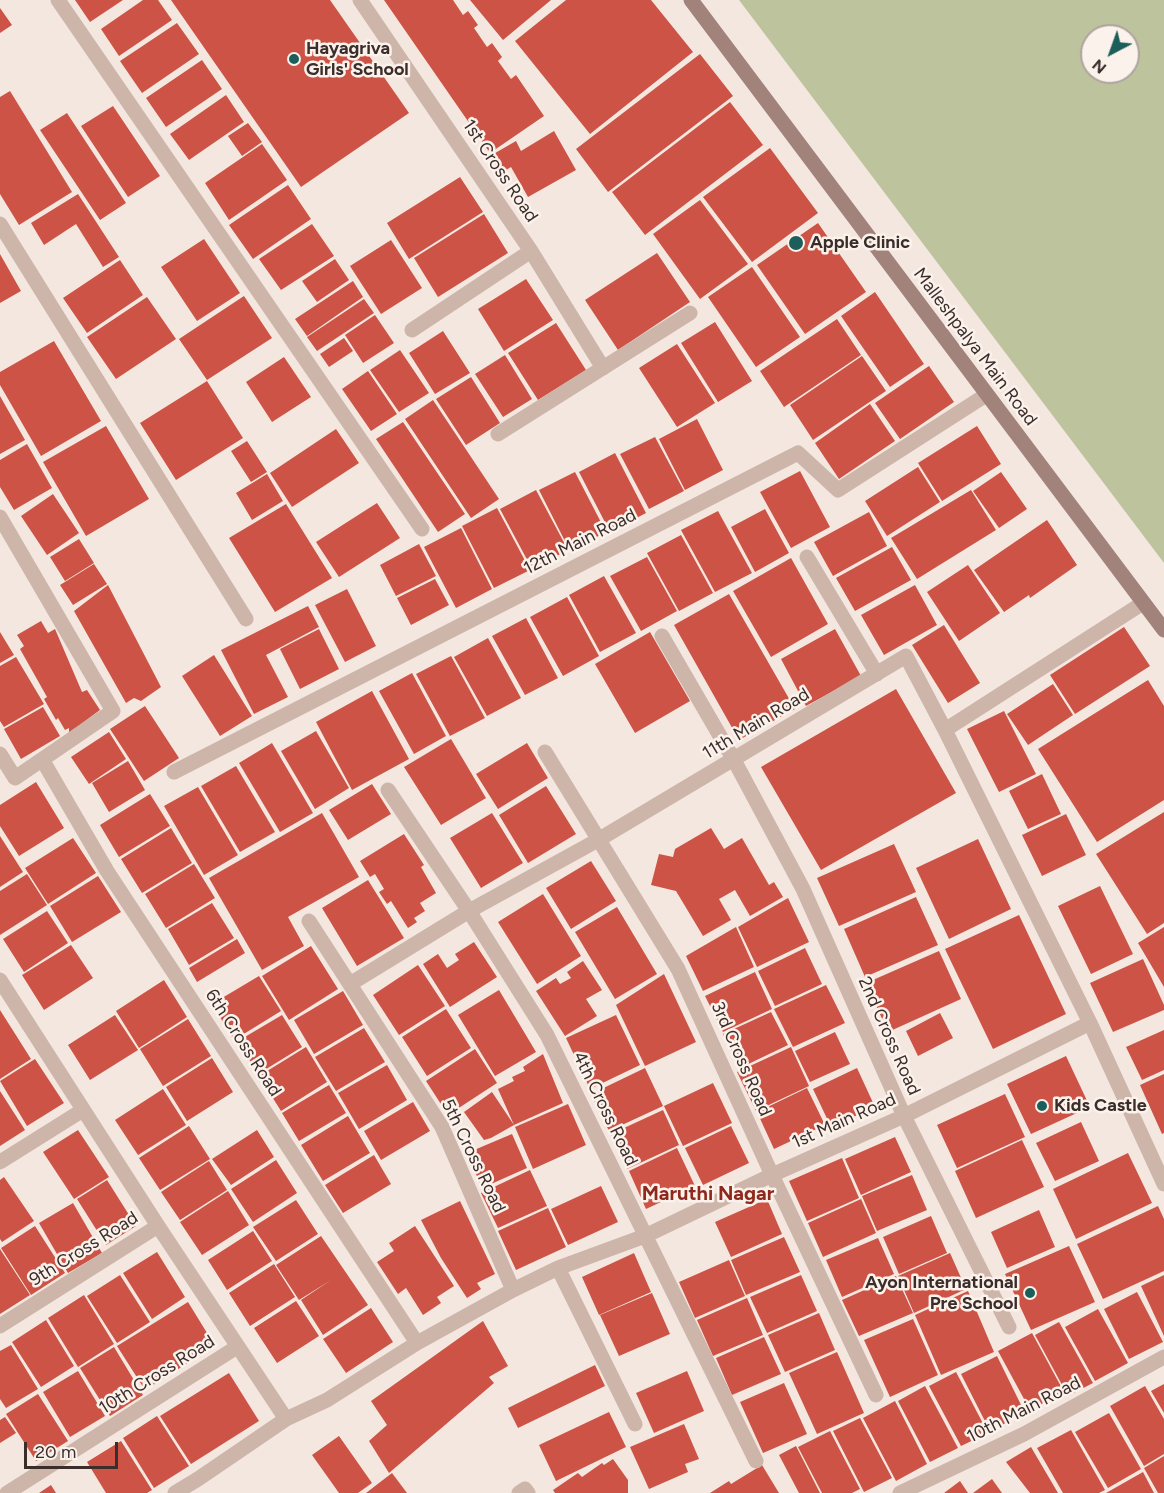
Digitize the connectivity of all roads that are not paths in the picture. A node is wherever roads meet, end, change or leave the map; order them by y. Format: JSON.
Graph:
{"nodes":[{"id":1,"x":58,"y":0,"type":"edge"},
{"id":2,"x":360,"y":0,"type":"edge"},
{"id":3,"x":691,"y":0,"type":"edge"},
{"id":4,"x":0,"y":224,"type":"edge"},
{"id":5,"x":531,"y":251,"type":"junction"},
{"id":6,"x":690,"y":314,"type":"dead end"},
{"id":7,"x":412,"y":330,"type":"dead end"},
{"id":8,"x":603,"y":368,"type":"junction"},
{"id":9,"x":986,"y":395,"type":"junction"},
{"id":10,"x":498,"y":434,"type":"dead end"},
{"id":11,"x":0,"y":517,"type":"edge"},
{"id":12,"x":422,"y":529,"type":"dead end"},
{"id":13,"x":807,"y":557,"type":"dead end"},
{"id":14,"x":1143,"y":603,"type":"junction"},
{"id":15,"x":246,"y":619,"type":"dead end"},
{"id":16,"x":1164,"y":630,"type":"edge"},
{"id":17,"x":662,"y":636,"type":"dead end"},
{"id":18,"x":877,"y":674,"type":"junction"},
{"id":19,"x":945,"y":730,"type":"junction"},
{"id":20,"x":545,"y":752,"type":"dead end"},
{"id":21,"x":0,"y":754,"type":"edge"},
{"id":22,"x":43,"y":760,"type":"junction"},
{"id":23,"x":734,"y":760,"type":"junction"},
{"id":24,"x":174,"y":772,"type":"dead end"},
{"id":25,"x":388,"y":790,"type":"dead end"},
{"id":26,"x":598,"y":840,"type":"junction"},
{"id":27,"x":469,"y":911,"type":"junction"},
{"id":28,"x":309,"y":921,"type":"dead end"},
{"id":29,"x":350,"y":984,"type":"junction"},
{"id":30,"x":2,"y":988,"type":"edge"},
{"id":31,"x":1090,"y":1023,"type":"junction"},
{"id":32,"x":83,"y":1110,"type":"junction"},
{"id":33,"x":904,"y":1116,"type":"junction"},
{"id":34,"x":0,"y":1162,"type":"edge"},
{"id":35,"x":772,"y":1175,"type":"junction"},
{"id":36,"x":1164,"y":1184,"type":"edge"},
{"id":37,"x":158,"y":1226,"type":"junction"},
{"id":38,"x":645,"y":1236,"type":"junction"},
{"id":39,"x":558,"y":1268,"type":"junction"},
{"id":40,"x":513,"y":1290,"type":"junction"},
{"id":41,"x":0,"y":1326,"type":"edge"},
{"id":42,"x":1009,"y":1327,"type":"dead end"},
{"id":43,"x":417,"y":1343,"type":"junction"},
{"id":44,"x":237,"y":1347,"type":"junction"},
{"id":45,"x":1164,"y":1357,"type":"edge"},
{"id":46,"x":876,"y":1395,"type":"dead end"},
{"id":47,"x":286,"y":1419,"type":"junction"},
{"id":48,"x":635,"y":1424,"type":"dead end"},
{"id":49,"x":756,"y":1461,"type":"dead end"},
{"id":50,"x":7,"y":1493,"type":"edge"},
{"id":51,"x":174,"y":1493,"type":"edge"},
{"id":52,"x":519,"y":1493,"type":"edge"},
{"id":53,"x":528,"y":1493,"type":"edge"},
{"id":54,"x":900,"y":1493,"type":"edge"}],
"edges":[{"from":1,"to":12,"type":"street"},
{"from":2,"to":5,"type":"street","name":"1st Cross Road"},
{"from":3,"to":9,"type":"main road","name":"Malleshpalya Main Road"},
{"from":4,"to":15,"type":"street"},
{"from":5,"to":7,"type":"street"},
{"from":5,"to":8,"type":"street","name":"1st Cross Road"},
{"from":6,"to":8,"type":"street"},
{"from":8,"to":10,"type":"street"},
{"from":9,"to":14,"type":"main road","name":"Malleshpalya Main Road"},
{"from":9,"to":24,"type":"street","name":"12th Main Road"},
{"from":11,"to":22,"type":"street"},
{"from":13,"to":18,"type":"street"},
{"from":14,"to":16,"type":"main road","name":"Malleshpalya Main Road"},
{"from":14,"to":19,"type":"street"},
{"from":17,"to":23,"type":"street","name":"2nd Cross Road"},
{"from":18,"to":19,"type":"street","name":"11th Main Road"},
{"from":18,"to":23,"type":"street","name":"11th Main Road"},
{"from":19,"to":31,"type":"street"},
{"from":20,"to":26,"type":"street","name":"3rd Cross Road"},
{"from":21,"to":22,"type":"street"},
{"from":22,"to":43,"type":"street","name":"6th Cross Road"},
{"from":23,"to":26,"type":"street","name":"11th Main Road"},
{"from":23,"to":33,"type":"street","name":"2nd Cross Road"},
{"from":25,"to":27,"type":"street","name":"4th Cross Road"},
{"from":26,"to":27,"type":"street","name":"11th Main Road"},
{"from":26,"to":35,"type":"street","name":"3rd Cross Road"},
{"from":27,"to":29,"type":"street","name":"11th Main Road"},
{"from":27,"to":38,"type":"street","name":"4th Cross Road"},
{"from":28,"to":29,"type":"street","name":"5th Cross Road"},
{"from":29,"to":40,"type":"street","name":"5th Cross Road"},
{"from":30,"to":32,"type":"street"},
{"from":31,"to":33,"type":"street","name":"1st Main Road"},
{"from":31,"to":36,"type":"street"},
{"from":32,"to":34,"type":"street"},
{"from":32,"to":37,"type":"street"},
{"from":33,"to":35,"type":"street","name":"1st Main Road"},
{"from":33,"to":42,"type":"street","name":"2nd Cross Road"},
{"from":35,"to":38,"type":"street","name":"1st Main Road"},
{"from":35,"to":46,"type":"street","name":"3rd Cross Road"},
{"from":37,"to":41,"type":"street","name":"9th Cross Road"},
{"from":37,"to":44,"type":"street"},
{"from":38,"to":39,"type":"street","name":"1st Main Road"},
{"from":38,"to":49,"type":"street","name":"4th Cross Road"},
{"from":39,"to":40,"type":"street","name":"1st Main Road"},
{"from":39,"to":48,"type":"street"},
{"from":40,"to":43,"type":"street","name":"1st Main Road"},
{"from":43,"to":47,"type":"street","name":"1st Main Road"},
{"from":44,"to":47,"type":"street"},
{"from":44,"to":50,"type":"street","name":"10th Cross Road"},
{"from":45,"to":54,"type":"street","name":"10th Main Road"},
{"from":47,"to":51,"type":"street","name":"1st Main Road"},
{"from":52,"to":53,"type":"street"}]}
